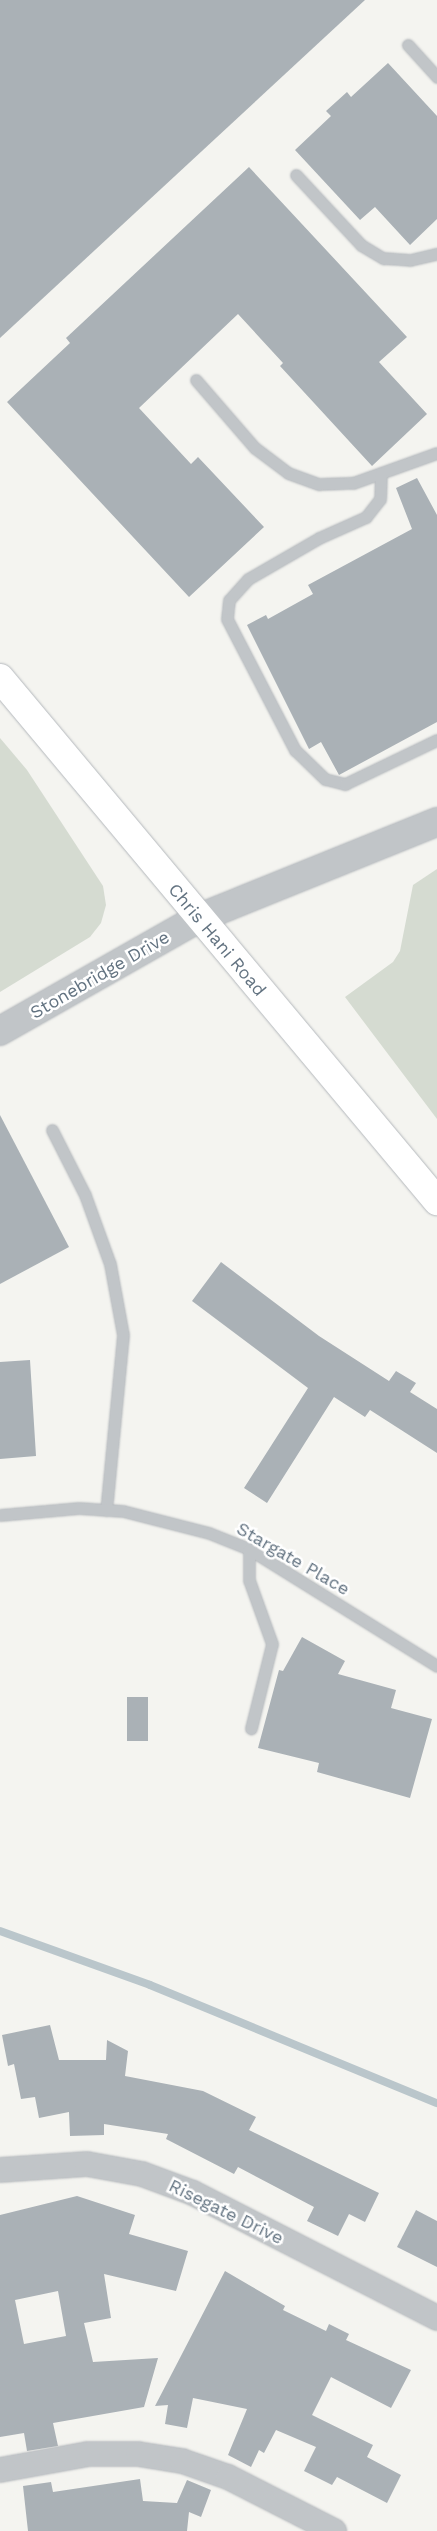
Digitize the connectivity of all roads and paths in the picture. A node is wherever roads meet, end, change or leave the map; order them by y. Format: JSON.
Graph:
{"nodes":[{"id":1,"x":408,"y":45,"type":"dead end"},
{"id":2,"x":437,"y":77,"type":"edge"},
{"id":3,"x":296,"y":176,"type":"dead end"},
{"id":4,"x":437,"y":254,"type":"edge"},
{"id":5,"x":196,"y":380,"type":"dead end"},
{"id":6,"x":437,"y":453,"type":"edge"},
{"id":7,"x":381,"y":473,"type":"junction"},
{"id":8,"x":0,"y":678,"type":"edge"},
{"id":9,"x":437,"y":740,"type":"edge"},
{"id":10,"x":437,"y":822,"type":"edge"},
{"id":11,"x":198,"y":918,"type":"junction"},
{"id":12,"x":0,"y":1031,"type":"edge"},
{"id":13,"x":52,"y":1130,"type":"dead end"},
{"id":14,"x":437,"y":1201,"type":"edge"},
{"id":15,"x":106,"y":1510,"type":"junction"},
{"id":16,"x":0,"y":1515,"type":"edge"},
{"id":17,"x":248,"y":1550,"type":"junction"},
{"id":18,"x":437,"y":1666,"type":"edge"},
{"id":19,"x":251,"y":1728,"type":"dead end"},
{"id":20,"x":0,"y":2170,"type":"edge"},
{"id":21,"x":437,"y":2318,"type":"edge"},
{"id":22,"x":0,"y":2470,"type":"edge"},
{"id":23,"x":334,"y":2531,"type":"edge"}],
"edges":[{"from":1,"to":2,"type":"lane"},
{"from":3,"to":4,"type":"lane"},
{"from":5,"to":7,"type":"lane"},
{"from":6,"to":7,"type":"lane"},
{"from":7,"to":9,"type":"lane"},
{"from":8,"to":11,"type":"main road","name":"Chris Hani Road"},
{"from":10,"to":11,"type":"street","name":"Stonebridge Drive"},
{"from":11,"to":12,"type":"street","name":"Stonebridge Drive"},
{"from":11,"to":14,"type":"main road","name":"Chris Hani Road"},
{"from":13,"to":15,"type":"lane"},
{"from":15,"to":16,"type":"lane","name":"Stargate Place"},
{"from":15,"to":17,"type":"lane","name":"Stargate Place"},
{"from":17,"to":18,"type":"lane","name":"Stargate Place"},
{"from":17,"to":19,"type":"lane"},
{"from":20,"to":21,"type":"street","name":"Risegate Drive"},
{"from":22,"to":23,"type":"street"}]}
